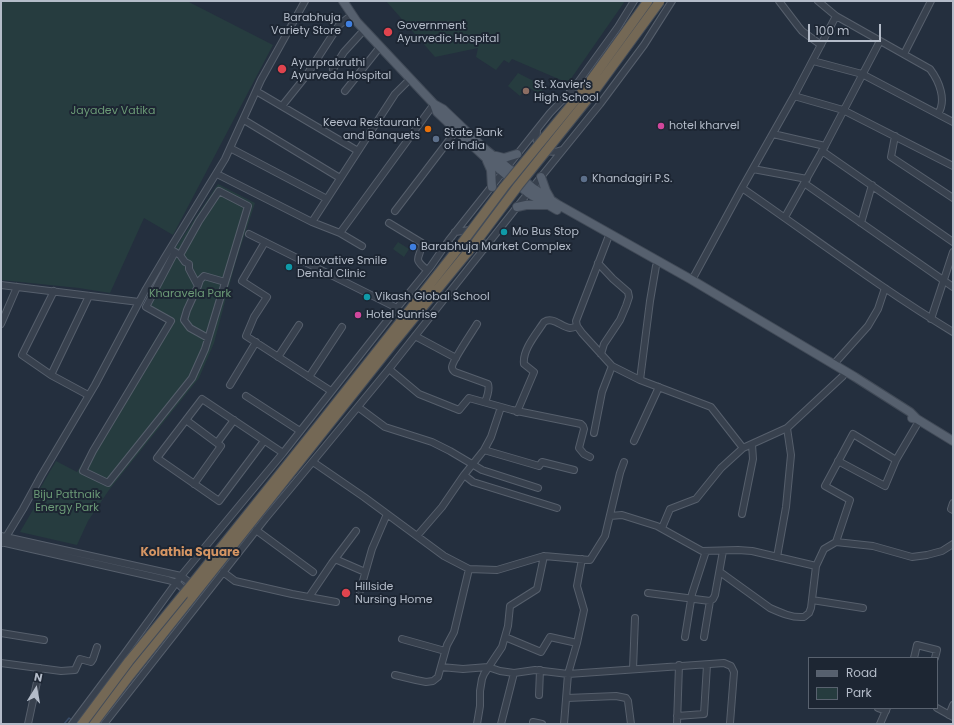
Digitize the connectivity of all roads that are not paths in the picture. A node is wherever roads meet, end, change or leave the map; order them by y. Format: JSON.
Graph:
{"nodes":[{"id":1,"x":304,"y":1,"type":"edge"},
{"id":2,"x":343,"y":1,"type":"edge"},
{"id":3,"x":634,"y":1,"type":"edge"},
{"id":4,"x":648,"y":1,"type":"edge"},
{"id":5,"x":660,"y":1,"type":"edge"},
{"id":6,"x":672,"y":1,"type":"edge"},
{"id":7,"x":779,"y":1,"type":"edge"},
{"id":8,"x":818,"y":1,"type":"edge"},
{"id":9,"x":931,"y":1,"type":"edge"},
{"id":10,"x":352,"y":15,"type":"junction"},
{"id":11,"x":836,"y":16,"type":"junction"},
{"id":12,"x":364,"y":30,"type":"junction"},
{"id":13,"x":880,"y":41,"type":"junction"},
{"id":14,"x":821,"y":45,"type":"junction"},
{"id":15,"x":380,"y":47,"type":"junction"},
{"id":16,"x":904,"y":54,"type":"junction"},
{"id":17,"x":812,"y":61,"type":"junction"},
{"id":18,"x":333,"y":69,"type":"dead end"},
{"id":19,"x":862,"y":74,"type":"junction"},
{"id":20,"x":410,"y":79,"type":"junction"},
{"id":21,"x":256,"y":91,"type":"junction"},
{"id":22,"x":345,"y":92,"type":"dead end"},
{"id":23,"x":794,"y":96,"type":"junction"},
{"id":24,"x":434,"y":104,"type":"junction"},
{"id":25,"x":282,"y":106,"type":"junction"},
{"id":26,"x":843,"y":110,"type":"junction"},
{"id":27,"x":938,"y":114,"type":"junction"},
{"id":28,"x":244,"y":120,"type":"junction"},
{"id":29,"x":953,"y":122,"type":"edge"},
{"id":30,"x":537,"y":130,"type":"junction"},
{"id":31,"x":456,"y":131,"type":"junction"},
{"id":32,"x":773,"y":134,"type":"junction"},
{"id":33,"x":895,"y":136,"type":"junction"},
{"id":34,"x":230,"y":148,"type":"junction"},
{"id":35,"x":823,"y":148,"type":"junction"},
{"id":36,"x":563,"y":149,"type":"junction"},
{"id":37,"x":358,"y":151,"type":"junction"},
{"id":38,"x":517,"y":154,"type":"junction"},
{"id":39,"x":489,"y":156,"type":"junction"},
{"id":40,"x":953,"y":166,"type":"edge"},
{"id":41,"x":753,"y":169,"type":"junction"},
{"id":42,"x":506,"y":170,"type":"junction"},
{"id":43,"x":217,"y":174,"type":"junction"},
{"id":44,"x":541,"y":177,"type":"junction"},
{"id":45,"x":340,"y":178,"type":"junction"},
{"id":46,"x":806,"y":181,"type":"junction"},
{"id":47,"x":872,"y":185,"type":"junction"},
{"id":48,"x":492,"y":187,"type":"junction"},
{"id":49,"x":742,"y":188,"type":"junction"},
{"id":50,"x":530,"y":190,"type":"junction"},
{"id":51,"x":953,"y":198,"type":"edge"},
{"id":52,"x":327,"y":199,"type":"junction"},
{"id":53,"x":550,"y":203,"type":"junction"},
{"id":54,"x":517,"y":207,"type":"junction"},
{"id":55,"x":395,"y":211,"type":"dead end"},
{"id":56,"x":785,"y":217,"type":"junction"},
{"id":57,"x":312,"y":222,"type":"junction"},
{"id":58,"x":389,"y":223,"type":"dead end"},
{"id":59,"x":861,"y":223,"type":"junction"},
{"id":60,"x":597,"y":229,"type":"junction"},
{"id":61,"x":455,"y":232,"type":"junction"},
{"id":62,"x":340,"y":233,"type":"junction"},
{"id":63,"x":250,"y":234,"type":"dead end"},
{"id":64,"x":608,"y":238,"type":"junction"},
{"id":65,"x":265,"y":242,"type":"junction"},
{"id":66,"x":953,"y":242,"type":"edge"},
{"id":67,"x":362,"y":246,"type":"dead end"},
{"id":68,"x":483,"y":250,"type":"junction"},
{"id":69,"x":175,"y":252,"type":"junction"},
{"id":70,"x":953,"y":252,"type":"edge"},
{"id":71,"x":598,"y":263,"type":"junction"},
{"id":72,"x":656,"y":266,"type":"junction"},
{"id":73,"x":427,"y":270,"type":"junction"},
{"id":74,"x":692,"y":280,"type":"junction"},
{"id":75,"x":944,"y":281,"type":"junction"},
{"id":76,"x":225,"y":282,"type":"junction"},
{"id":77,"x":1,"y":285,"type":"edge"},
{"id":78,"x":198,"y":286,"type":"junction"},
{"id":79,"x":17,"y":287,"type":"junction"},
{"id":80,"x":953,"y":287,"type":"edge"},
{"id":81,"x":885,"y":288,"type":"junction"},
{"id":82,"x":54,"y":292,"type":"junction"},
{"id":83,"x":89,"y":296,"type":"junction"},
{"id":84,"x":139,"y":302,"type":"junction"},
{"id":85,"x":397,"y":308,"type":"junction"},
{"id":86,"x":931,"y":319,"type":"junction"},
{"id":87,"x":1,"y":324,"type":"edge"},
{"id":88,"x":478,"y":324,"type":"dead end"},
{"id":89,"x":299,"y":325,"type":"dead end"},
{"id":90,"x":577,"y":326,"type":"junction"},
{"id":91,"x":342,"y":327,"type":"dead end"},
{"id":92,"x":953,"y":332,"type":"edge"},
{"id":93,"x":415,"y":336,"type":"junction"},
{"id":94,"x":208,"y":338,"type":"junction"},
{"id":95,"x":256,"y":342,"type":"junction"},
{"id":96,"x":809,"y":353,"type":"junction"},
{"id":97,"x":601,"y":354,"type":"junction"},
{"id":98,"x":278,"y":357,"type":"junction"},
{"id":99,"x":456,"y":358,"type":"junction"},
{"id":100,"x":834,"y":364,"type":"junction"},
{"id":101,"x":612,"y":366,"type":"junction"},
{"id":102,"x":389,"y":369,"type":"junction"},
{"id":103,"x":51,"y":375,"type":"junction"},
{"id":104,"x":843,"y":376,"type":"junction"},
{"id":105,"x":309,"y":377,"type":"junction"},
{"id":106,"x":640,"y":380,"type":"junction"},
{"id":107,"x":230,"y":385,"type":"dead end"},
{"id":108,"x":659,"y":387,"type":"junction"},
{"id":109,"x":331,"y":391,"type":"junction"},
{"id":110,"x":88,"y":395,"type":"junction"},
{"id":111,"x":246,"y":396,"type":"dead end"},
{"id":112,"x":485,"y":402,"type":"junction"},
{"id":113,"x":358,"y":407,"type":"junction"},
{"id":114,"x":501,"y":407,"type":"junction"},
{"id":115,"x":517,"y":412,"type":"junction"},
{"id":116,"x":186,"y":420,"type":"junction"},
{"id":117,"x":234,"y":420,"type":"junction"},
{"id":118,"x":918,"y":420,"type":"junction"},
{"id":119,"x":787,"y":428,"type":"junction"},
{"id":120,"x":300,"y":431,"type":"junction"},
{"id":121,"x":594,"y":433,"type":"dead end"},
{"id":122,"x":264,"y":441,"type":"junction"},
{"id":123,"x":634,"y":441,"type":"dead end"},
{"id":124,"x":953,"y":441,"type":"edge"},
{"id":125,"x":217,"y":443,"type":"junction"},
{"id":126,"x":752,"y":444,"type":"junction"},
{"id":127,"x":743,"y":448,"type":"junction"},
{"id":128,"x":484,"y":450,"type":"junction"},
{"id":129,"x":283,"y":453,"type":"junction"},
{"id":130,"x":590,"y":457,"type":"dead end"},
{"id":131,"x":896,"y":460,"type":"junction"},
{"id":132,"x":838,"y":461,"type":"junction"},
{"id":133,"x":313,"y":462,"type":"junction"},
{"id":134,"x":624,"y":462,"type":"dead end"},
{"id":135,"x":472,"y":464,"type":"junction"},
{"id":136,"x":574,"y":470,"type":"dead end"},
{"id":137,"x":464,"y":475,"type":"junction"},
{"id":138,"x":194,"y":484,"type":"junction"},
{"id":139,"x":538,"y":488,"type":"dead end"},
{"id":140,"x":953,"y":503,"type":"edge"},
{"id":141,"x":557,"y":508,"type":"dead end"},
{"id":142,"x":953,"y":510,"type":"edge"},
{"id":143,"x":387,"y":514,"type":"junction"},
{"id":144,"x":742,"y":514,"type":"dead end"},
{"id":145,"x":610,"y":516,"type":"junction"},
{"id":146,"x":662,"y":528,"type":"junction"},
{"id":147,"x":256,"y":530,"type":"junction"},
{"id":148,"x":356,"y":531,"type":"dead end"},
{"id":149,"x":418,"y":536,"type":"junction"},
{"id":150,"x":2,"y":540,"type":"edge"},
{"id":151,"x":836,"y":542,"type":"junction"},
{"id":152,"x":953,"y":544,"type":"edge"},
{"id":153,"x":706,"y":551,"type":"junction"},
{"id":154,"x":723,"y":551,"type":"junction"},
{"id":155,"x":544,"y":556,"type":"junction"},
{"id":156,"x":777,"y":557,"type":"junction"},
{"id":157,"x":335,"y":559,"type":"junction"},
{"id":158,"x":582,"y":559,"type":"junction"},
{"id":159,"x":816,"y":566,"type":"junction"},
{"id":160,"x":469,"y":569,"type":"junction"},
{"id":161,"x":223,"y":572,"type":"junction"},
{"id":162,"x":313,"y":572,"type":"dead end"},
{"id":163,"x":365,"y":572,"type":"junction"},
{"id":164,"x":720,"y":572,"type":"junction"},
{"id":165,"x":181,"y":576,"type":"junction"},
{"id":166,"x":176,"y":583,"type":"junction"},
{"id":167,"x":360,"y":590,"type":"dead end"},
{"id":168,"x":648,"y":593,"type":"dead end"},
{"id":169,"x":206,"y":595,"type":"junction"},
{"id":170,"x":309,"y":597,"type":"junction"},
{"id":171,"x":692,"y":599,"type":"junction"},
{"id":172,"x":812,"y":600,"type":"junction"},
{"id":173,"x":710,"y":601,"type":"junction"},
{"id":174,"x":336,"y":602,"type":"dead end"},
{"id":175,"x":199,"y":603,"type":"junction"},
{"id":176,"x":863,"y":608,"type":"dead end"},
{"id":177,"x":636,"y":618,"type":"dead end"},
{"id":178,"x":1,"y":633,"type":"edge"},
{"id":179,"x":505,"y":637,"type":"junction"},
{"id":180,"x":685,"y":637,"type":"dead end"},
{"id":181,"x":704,"y":637,"type":"dead end"},
{"id":182,"x":402,"y":639,"type":"dead end"},
{"id":183,"x":44,"y":640,"type":"dead end"},
{"id":184,"x":577,"y":643,"type":"junction"},
{"id":185,"x":97,"y":647,"type":"dead end"},
{"id":186,"x":445,"y":651,"type":"junction"},
{"id":187,"x":914,"y":657,"type":"edge"},
{"id":188,"x":935,"y":657,"type":"edge"},
{"id":189,"x":1,"y":663,"type":"edge"},
{"id":190,"x":707,"y":664,"type":"junction"},
{"id":191,"x":679,"y":666,"type":"junction"},
{"id":192,"x":441,"y":667,"type":"junction"},
{"id":193,"x":488,"y":667,"type":"junction"},
{"id":194,"x":40,"y":668,"type":"junction"},
{"id":195,"x":633,"y":669,"type":"junction"},
{"id":196,"x":540,"y":670,"type":"junction"},
{"id":197,"x":514,"y":673,"type":"junction"},
{"id":198,"x":568,"y":674,"type":"junction"},
{"id":199,"x":395,"y":675,"type":"dead end"},
{"id":200,"x":539,"y":695,"type":"dead end"},
{"id":201,"x":566,"y":698,"type":"junction"},
{"id":202,"x":953,"y":705,"type":"edge"},
{"id":203,"x":938,"y":709,"type":"edge"},
{"id":204,"x":886,"y":710,"type":"edge"},
{"id":205,"x":677,"y":716,"type":"junction"},
{"id":206,"x":951,"y":716,"type":"edge"},
{"id":207,"x":533,"y":722,"type":"dead end"},
{"id":208,"x":75,"y":723,"type":"edge"},
{"id":209,"x":730,"y":723,"type":"edge"},
{"id":210,"x":28,"y":724,"type":"edge"},
{"id":211,"x":93,"y":724,"type":"edge"},
{"id":212,"x":104,"y":724,"type":"edge"},
{"id":213,"x":477,"y":724,"type":"edge"},
{"id":214,"x":501,"y":724,"type":"edge"},
{"id":215,"x":542,"y":724,"type":"edge"},
{"id":216,"x":564,"y":724,"type":"edge"},
{"id":217,"x":631,"y":724,"type":"edge"},
{"id":218,"x":676,"y":724,"type":"edge"},
{"id":219,"x":880,"y":724,"type":"edge"}],
"edges":[{"from":1,"to":21,"type":"street"},
{"from":2,"to":10,"type":"main road"},
{"from":3,"to":30,"type":"street"},
{"from":4,"to":208,"type":"highway","bridge":true},
{"from":5,"to":211,"type":"highway","bridge":true},
{"from":6,"to":36,"type":"street"},
{"from":7,"to":14,"type":"street"},
{"from":8,"to":11,"type":"street"},
{"from":9,"to":16,"type":"street"},
{"from":10,"to":12,"type":"main road"},
{"from":10,"to":25,"type":"street"},
{"from":11,"to":13,"type":"street"},
{"from":11,"to":14,"type":"street"},
{"from":12,"to":15,"type":"main road"},
{"from":12,"to":18,"type":"street"},
{"from":13,"to":16,"type":"street"},
{"from":13,"to":19,"type":"street"},
{"from":14,"to":17,"type":"street"},
{"from":15,"to":20,"type":"main road"},
{"from":15,"to":22,"type":"street"},
{"from":16,"to":27,"type":"street"},
{"from":17,"to":19,"type":"street"},
{"from":17,"to":23,"type":"street"},
{"from":19,"to":26,"type":"street"},
{"from":19,"to":27,"type":"street"},
{"from":20,"to":24,"type":"main road"},
{"from":20,"to":37,"type":"street"},
{"from":21,"to":25,"type":"street"},
{"from":21,"to":28,"type":"street"},
{"from":23,"to":26,"type":"street"},
{"from":23,"to":32,"type":"street"},
{"from":24,"to":31,"type":"main road"},
{"from":24,"to":39,"type":"main road"},
{"from":24,"to":62,"type":"street"},
{"from":25,"to":37,"type":"street"},
{"from":26,"to":33,"type":"street"},
{"from":26,"to":35,"type":"street"},
{"from":27,"to":29,"type":"street"},
{"from":28,"to":34,"type":"street"},
{"from":28,"to":45,"type":"street"},
{"from":30,"to":36,"type":"street"},
{"from":30,"to":38,"type":"street"},
{"from":31,"to":39,"type":"main road"},
{"from":31,"to":55,"type":"street"},
{"from":32,"to":35,"type":"street"},
{"from":32,"to":41,"type":"street"},
{"from":33,"to":40,"type":"street"},
{"from":33,"to":51,"type":"street"},
{"from":34,"to":43,"type":"street"},
{"from":34,"to":52,"type":"street"},
{"from":35,"to":46,"type":"street"},
{"from":35,"to":47,"type":"street"},
{"from":36,"to":44,"type":"street"},
{"from":37,"to":45,"type":"street"},
{"from":38,"to":39,"type":"main road"},
{"from":38,"to":42,"type":"street"},
{"from":39,"to":42,"type":"main road"},
{"from":39,"to":48,"type":"main road"},
{"from":41,"to":46,"type":"street"},
{"from":41,"to":49,"type":"street"},
{"from":42,"to":48,"type":"street"},
{"from":42,"to":50,"type":"main road"},
{"from":43,"to":57,"type":"street"},
{"from":43,"to":69,"type":"street"},
{"from":44,"to":50,"type":"street"},
{"from":44,"to":53,"type":"main road"},
{"from":45,"to":52,"type":"street"},
{"from":46,"to":56,"type":"street"},
{"from":46,"to":59,"type":"street"},
{"from":47,"to":59,"type":"street"},
{"from":47,"to":66,"type":"street"},
{"from":48,"to":61,"type":"street"},
{"from":49,"to":56,"type":"street"},
{"from":49,"to":74,"type":"street"},
{"from":50,"to":53,"type":"main road"},
{"from":50,"to":54,"type":"street"},
{"from":52,"to":57,"type":"street"},
{"from":53,"to":54,"type":"main road"},
{"from":53,"to":60,"type":"main road"},
{"from":54,"to":68,"type":"street"},
{"from":56,"to":81,"type":"street"},
{"from":57,"to":62,"type":"street"},
{"from":58,"to":73,"type":"street"},
{"from":59,"to":75,"type":"street"},
{"from":60,"to":64,"type":"main road"},
{"from":60,"to":74,"type":"main road"},
{"from":61,"to":68,"type":"street"},
{"from":61,"to":73,"type":"street"},
{"from":62,"to":67,"type":"street"},
{"from":63,"to":65,"type":"street"},
{"from":64,"to":71,"type":"street"},
{"from":64,"to":72,"type":"main road"},
{"from":65,"to":85,"type":"street"},
{"from":65,"to":95,"type":"street"},
{"from":68,"to":93,"type":"street"},
{"from":69,"to":76,"type":"street"},
{"from":69,"to":78,"type":"street"},
{"from":69,"to":84,"type":"street"},
{"from":69,"to":94,"type":"street"},
{"from":70,"to":75,"type":"street"},
{"from":71,"to":90,"type":"street"},
{"from":71,"to":97,"type":"street"},
{"from":72,"to":96,"type":"main road"},
{"from":72,"to":106,"type":"street"},
{"from":73,"to":85,"type":"street"},
{"from":74,"to":96,"type":"main road"},
{"from":75,"to":80,"type":"street"},
{"from":75,"to":86,"type":"street"},
{"from":76,"to":78,"type":"street"},
{"from":76,"to":94,"type":"street"},
{"from":77,"to":79,"type":"street"},
{"from":78,"to":94,"type":"street"},
{"from":79,"to":82,"type":"street"},
{"from":79,"to":87,"type":"street"},
{"from":81,"to":86,"type":"street"},
{"from":81,"to":100,"type":"street"},
{"from":82,"to":83,"type":"street"},
{"from":82,"to":103,"type":"street"},
{"from":83,"to":84,"type":"street"},
{"from":83,"to":103,"type":"street"},
{"from":84,"to":110,"type":"street"},
{"from":85,"to":109,"type":"street"},
{"from":86,"to":92,"type":"street"},
{"from":88,"to":99,"type":"street"},
{"from":89,"to":98,"type":"street"},
{"from":90,"to":97,"type":"street"},
{"from":90,"to":115,"type":"street"},
{"from":91,"to":105,"type":"street"},
{"from":93,"to":99,"type":"street"},
{"from":93,"to":102,"type":"street"},
{"from":95,"to":98,"type":"street"},
{"from":95,"to":107,"type":"street"},
{"from":96,"to":100,"type":"main road"},
{"from":96,"to":104,"type":"main road"},
{"from":97,"to":101,"type":"street"},
{"from":98,"to":105,"type":"street"},
{"from":99,"to":112,"type":"street"},
{"from":100,"to":118,"type":"main road"},
{"from":101,"to":106,"type":"street"},
{"from":101,"to":121,"type":"street"},
{"from":102,"to":112,"type":"street"},
{"from":102,"to":113,"type":"street"},
{"from":103,"to":110,"type":"street"},
{"from":104,"to":118,"type":"main road"},
{"from":104,"to":119,"type":"street"},
{"from":105,"to":109,"type":"street"},
{"from":106,"to":108,"type":"street"},
{"from":108,"to":123,"type":"street"},
{"from":108,"to":127,"type":"street"},
{"from":109,"to":120,"type":"street"},
{"from":110,"to":150,"type":"street"},
{"from":111,"to":120,"type":"street"},
{"from":112,"to":114,"type":"street"},
{"from":113,"to":133,"type":"street"},
{"from":113,"to":135,"type":"street"},
{"from":114,"to":115,"type":"street"},
{"from":114,"to":128,"type":"street"},
{"from":115,"to":130,"type":"street"},
{"from":116,"to":117,"type":"street"},
{"from":116,"to":125,"type":"street"},
{"from":116,"to":138,"type":"street"},
{"from":117,"to":122,"type":"street"},
{"from":117,"to":125,"type":"street"},
{"from":118,"to":124,"type":"main road"},
{"from":118,"to":131,"type":"street"},
{"from":119,"to":126,"type":"street"},
{"from":119,"to":156,"type":"street"},
{"from":120,"to":129,"type":"street"},
{"from":122,"to":129,"type":"street"},
{"from":122,"to":138,"type":"street"},
{"from":125,"to":138,"type":"street"},
{"from":126,"to":127,"type":"street"},
{"from":126,"to":144,"type":"street"},
{"from":127,"to":146,"type":"street"},
{"from":128,"to":135,"type":"street"},
{"from":128,"to":136,"type":"street"},
{"from":129,"to":165,"type":"street"},
{"from":131,"to":132,"type":"street"},
{"from":131,"to":132,"type":"street"},
{"from":132,"to":151,"type":"street"},
{"from":133,"to":143,"type":"street"},
{"from":133,"to":147,"type":"street"},
{"from":134,"to":145,"type":"street"},
{"from":135,"to":137,"type":"street"},
{"from":135,"to":139,"type":"street"},
{"from":137,"to":141,"type":"street"},
{"from":137,"to":149,"type":"street"},
{"from":140,"to":142,"type":"street"},
{"from":143,"to":149,"type":"street"},
{"from":143,"to":163,"type":"street"},
{"from":145,"to":146,"type":"street"},
{"from":145,"to":158,"type":"street"},
{"from":146,"to":153,"type":"street"},
{"from":147,"to":161,"type":"street"},
{"from":147,"to":162,"type":"street"},
{"from":148,"to":157,"type":"street"},
{"from":149,"to":160,"type":"street"},
{"from":150,"to":165,"type":"street"},
{"from":150,"to":166,"type":"street"},
{"from":151,"to":152,"type":"street"},
{"from":151,"to":159,"type":"street"},
{"from":153,"to":154,"type":"street"},
{"from":153,"to":171,"type":"street"},
{"from":154,"to":156,"type":"street"},
{"from":154,"to":164,"type":"street"},
{"from":155,"to":158,"type":"street"},
{"from":155,"to":160,"type":"street"},
{"from":155,"to":179,"type":"street"},
{"from":156,"to":159,"type":"street"},
{"from":157,"to":163,"type":"street"},
{"from":157,"to":170,"type":"street"},
{"from":158,"to":184,"type":"street"},
{"from":159,"to":172,"type":"street"},
{"from":160,"to":186,"type":"street"},
{"from":161,"to":169,"type":"street"},
{"from":161,"to":170,"type":"street"},
{"from":163,"to":167,"type":"street"},
{"from":164,"to":172,"type":"street"},
{"from":164,"to":173,"type":"street"},
{"from":165,"to":166,"type":"street"},
{"from":165,"to":169,"type":"street"},
{"from":166,"to":175,"type":"street"},
{"from":166,"to":208,"type":"street"},
{"from":168,"to":171,"type":"street"},
{"from":169,"to":175,"type":"street"},
{"from":170,"to":174,"type":"street"},
{"from":171,"to":173,"type":"street"},
{"from":171,"to":180,"type":"street"},
{"from":172,"to":176,"type":"street"},
{"from":173,"to":181,"type":"street"},
{"from":175,"to":212,"type":"street"},
{"from":177,"to":195,"type":"street"},
{"from":178,"to":183,"type":"street"},
{"from":179,"to":184,"type":"street"},
{"from":179,"to":193,"type":"street"},
{"from":182,"to":186,"type":"street"},
{"from":184,"to":198,"type":"street"},
{"from":185,"to":194,"type":"street"},
{"from":186,"to":192,"type":"street"},
{"from":187,"to":188,"type":"street"},
{"from":189,"to":194,"type":"street"},
{"from":190,"to":191,"type":"street"},
{"from":190,"to":205,"type":"street"},
{"from":190,"to":209,"type":"street"},
{"from":191,"to":195,"type":"street"},
{"from":191,"to":205,"type":"street"},
{"from":192,"to":193,"type":"street"},
{"from":192,"to":199,"type":"street"},
{"from":193,"to":197,"type":"street"},
{"from":193,"to":213,"type":"street"},
{"from":194,"to":210,"type":"street"},
{"from":195,"to":198,"type":"street"},
{"from":196,"to":197,"type":"street"},
{"from":196,"to":198,"type":"street"},
{"from":196,"to":200,"type":"street"},
{"from":197,"to":214,"type":"street"},
{"from":198,"to":201,"type":"street"},
{"from":201,"to":216,"type":"street"},
{"from":201,"to":217,"type":"street"},
{"from":202,"to":206,"type":"street"},
{"from":203,"to":206,"type":"street"},
{"from":204,"to":219,"type":"street"},
{"from":205,"to":218,"type":"street"},
{"from":207,"to":215,"type":"street"}]}
